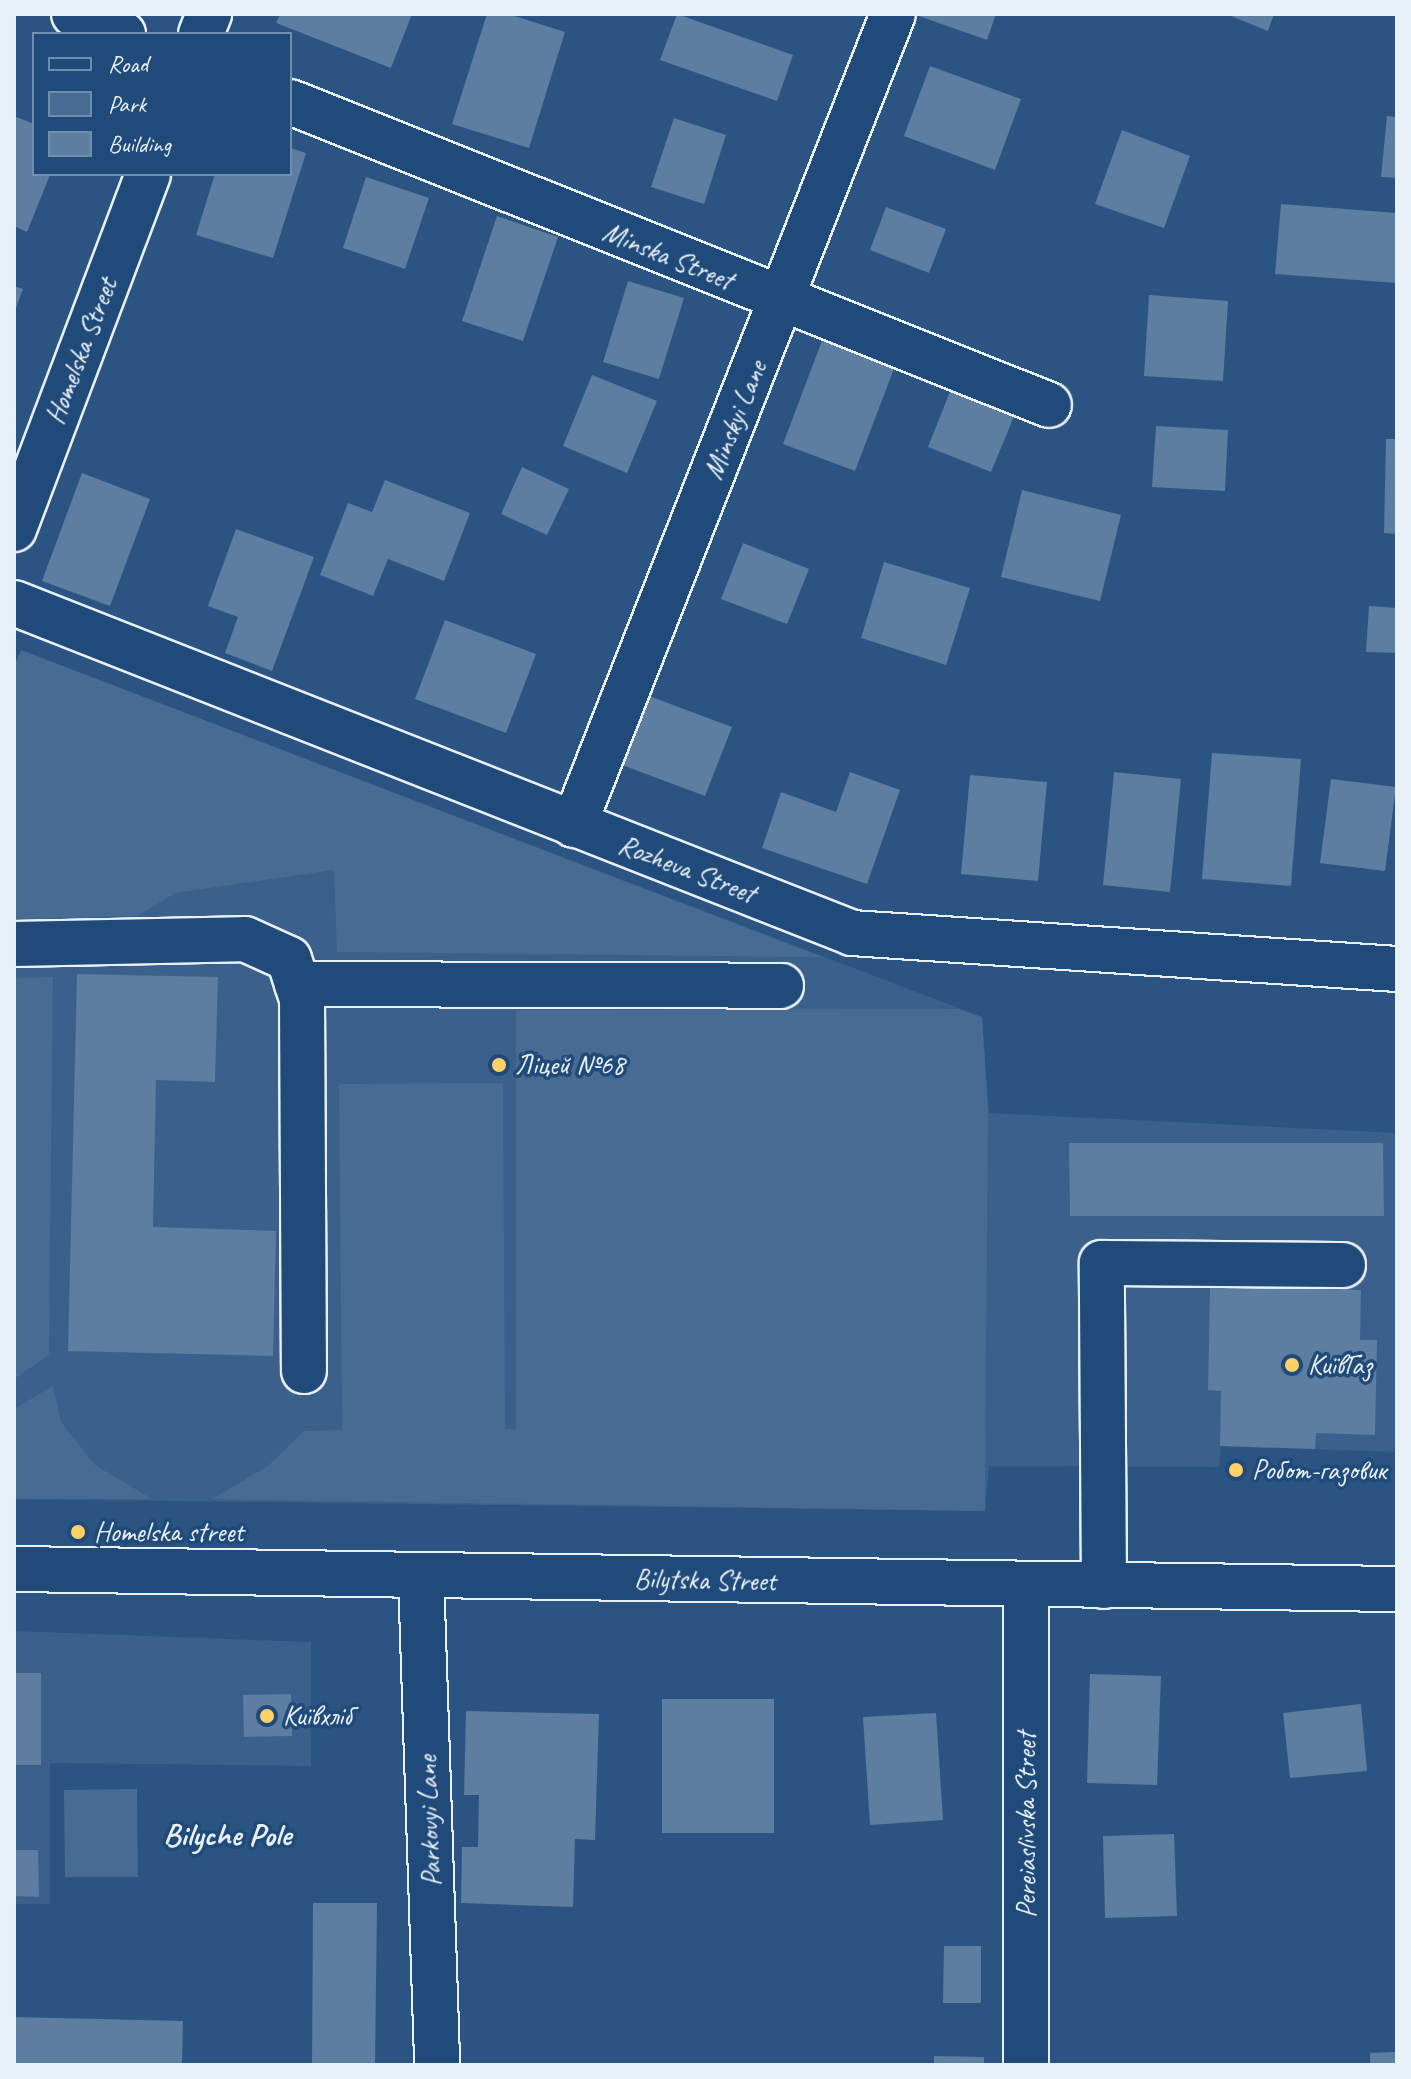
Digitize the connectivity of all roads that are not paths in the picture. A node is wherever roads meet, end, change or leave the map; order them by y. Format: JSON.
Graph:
{"nodes":[{"id":1,"x":74,"y":14,"type":"edge"},
{"id":2,"x":893,"y":14,"type":"edge"},
{"id":3,"x":118,"y":32,"type":"edge"},
{"id":4,"x":292,"y":103,"type":"edge"},
{"id":5,"x":147,"y":176,"type":"edge"},
{"id":6,"x":782,"y":302,"type":"junction"},
{"id":7,"x":1049,"y":405,"type":"dead end"},
{"id":8,"x":14,"y":529,"type":"edge"},
{"id":9,"x":14,"y":603,"type":"edge"},
{"id":10,"x":574,"y":825,"type":"junction"},
{"id":11,"x":14,"y":944,"type":"edge"},
{"id":12,"x":1397,"y":969,"type":"edge"},
{"id":13,"x":297,"y":984,"type":"junction"},
{"id":14,"x":781,"y":986,"type":"dead end"},
{"id":15,"x":1343,"y":1265,"type":"dead end"},
{"id":16,"x":304,"y":1371,"type":"dead end"},
{"id":17,"x":14,"y":1569,"type":"edge"},
{"id":18,"x":421,"y":1576,"type":"junction"},
{"id":19,"x":1026,"y":1584,"type":"junction"},
{"id":20,"x":1104,"y":1586,"type":"junction"},
{"id":21,"x":1397,"y":1589,"type":"edge"},
{"id":22,"x":437,"y":2065,"type":"edge"},
{"id":23,"x":1026,"y":2065,"type":"edge"}],
"edges":[{"from":1,"to":3,"type":"street"},
{"from":2,"to":6,"type":"street","name":"Minskyi Lane"},
{"from":4,"to":6,"type":"street","name":"Minska Street"},
{"from":5,"to":8,"type":"street","name":"Homelska Street"},
{"from":6,"to":7,"type":"street","name":"Minska Street"},
{"from":6,"to":10,"type":"street","name":"Minskyi Lane"},
{"from":9,"to":10,"type":"street","name":"Rozheva Street"},
{"from":10,"to":12,"type":"street","name":"Rozheva Street"},
{"from":11,"to":13,"type":"street"},
{"from":13,"to":14,"type":"street"},
{"from":13,"to":16,"type":"street"},
{"from":15,"to":20,"type":"street"},
{"from":17,"to":18,"type":"street","name":"Bilytska Street"},
{"from":18,"to":19,"type":"street","name":"Bilytska Street"},
{"from":18,"to":22,"type":"street","name":"Parkovyi Lane"},
{"from":19,"to":20,"type":"street","name":"Bilytska Street"},
{"from":19,"to":23,"type":"street","name":"Pereiaslivska Street"},
{"from":20,"to":21,"type":"street","name":"Bilytska Street"}]}
